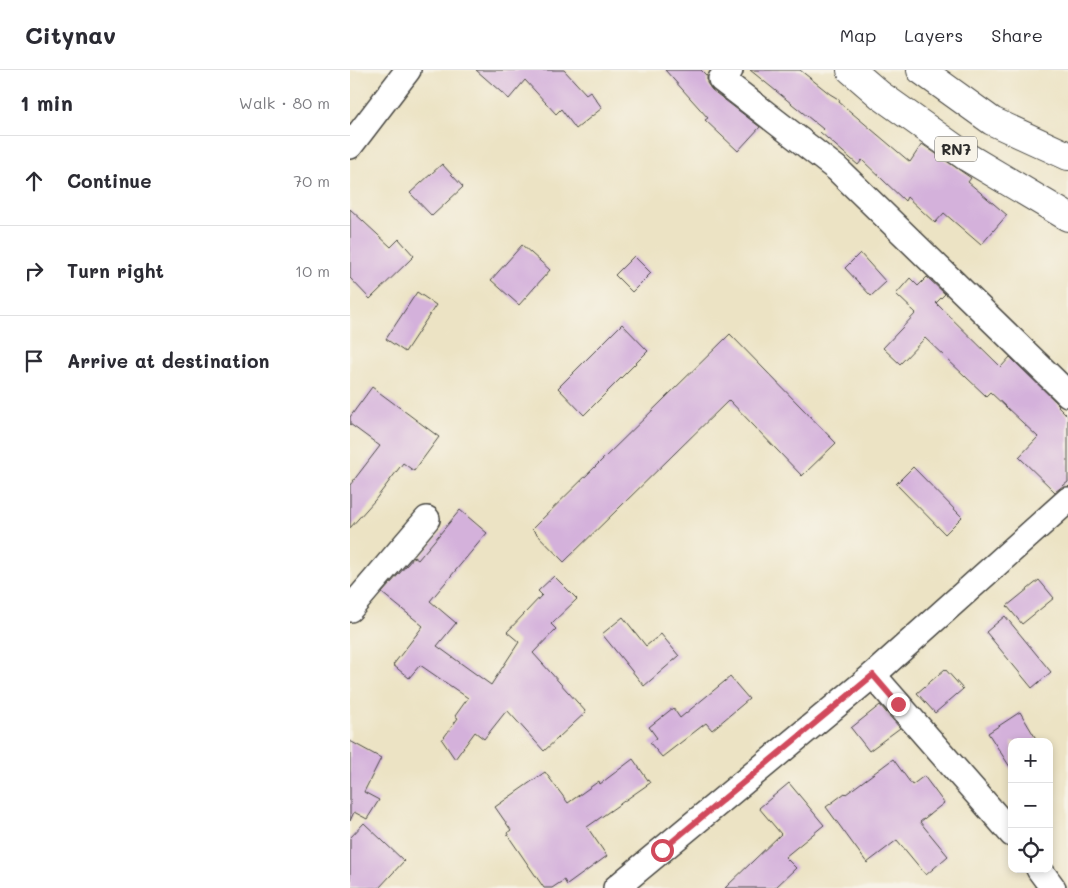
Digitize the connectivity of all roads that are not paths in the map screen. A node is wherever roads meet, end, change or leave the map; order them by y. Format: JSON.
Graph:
{"nodes":[{"id":1,"x":408,"y":70,"type":"edge"},
{"id":2,"x":730,"y":70,"type":"edge"},
{"id":3,"x":851,"y":70,"type":"edge"},
{"id":4,"x":921,"y":70,"type":"edge"},
{"id":5,"x":992,"y":121,"type":"junction"},
{"id":6,"x":350,"y":146,"type":"edge"},
{"id":7,"x":1068,"y":156,"type":"edge"},
{"id":8,"x":967,"y":158,"type":"junction"},
{"id":9,"x":1068,"y":217,"type":"edge"},
{"id":10,"x":1068,"y":394,"type":"edge"},
{"id":11,"x":1068,"y":500,"type":"edge"},
{"id":12,"x":426,"y":519,"type":"dead end"},
{"id":13,"x":350,"y":609,"type":"edge"},
{"id":14,"x":873,"y":675,"type":"junction"},
{"id":15,"x":1008,"y":829,"type":"edge"},
{"id":16,"x":1043,"y":873,"type":"edge"},
{"id":17,"x":616,"y":888,"type":"edge"},
{"id":18,"x":1053,"y":888,"type":"edge"}],
"edges":[{"from":1,"to":6,"type":"street"},
{"from":2,"to":10,"type":"street"},
{"from":3,"to":8,"type":"main road","number":"RN7"},
{"from":4,"to":5,"type":"main road","number":"RN7"},
{"from":5,"to":7,"type":"main road","number":"RN7"},
{"from":5,"to":8,"type":"main road"},
{"from":8,"to":9,"type":"main road","number":"RN7"},
{"from":11,"to":14,"type":"street"},
{"from":12,"to":13,"type":"street"},
{"from":14,"to":15,"type":"street"},
{"from":14,"to":17,"type":"street"},
{"from":16,"to":18,"type":"street"}]}
